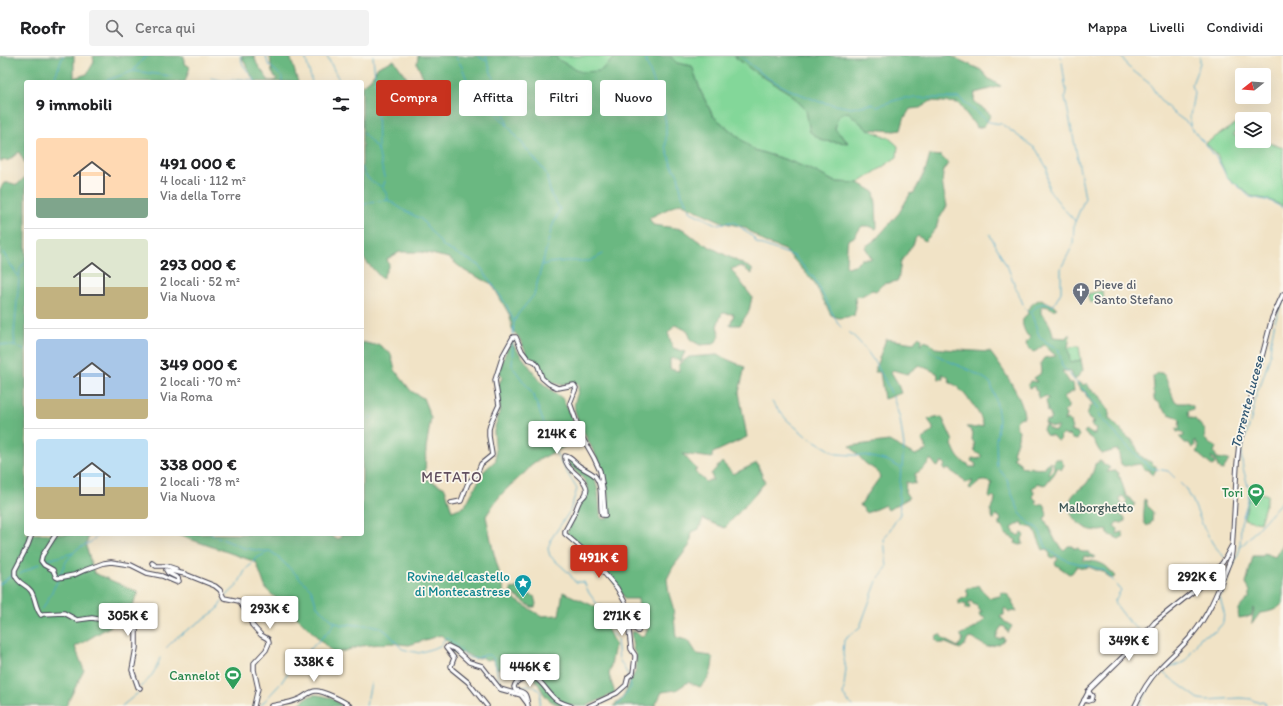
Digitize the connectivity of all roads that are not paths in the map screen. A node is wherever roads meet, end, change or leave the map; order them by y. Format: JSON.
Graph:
{"nodes":[{"id":1,"x":1283,"y":294,"type":"edge"},
{"id":2,"x":451,"y":503,"type":"dead end"},
{"id":3,"x":31,"y":536,"type":"edge"},
{"id":4,"x":55,"y":536,"type":"edge"},
{"id":5,"x":1229,"y":557,"type":"junction"},
{"id":6,"x":152,"y":563,"type":"dead end"},
{"id":7,"x":182,"y":573,"type":"junction"},
{"id":8,"x":140,"y":688,"type":"dead end"},
{"id":9,"x":527,"y":704,"type":"edge"},
{"id":10,"x":254,"y":706,"type":"edge"},
{"id":11,"x":272,"y":706,"type":"edge"},
{"id":12,"x":350,"y":706,"type":"edge"},
{"id":13,"x":487,"y":706,"type":"edge"},
{"id":14,"x":571,"y":706,"type":"edge"},
{"id":15,"x":589,"y":706,"type":"edge"},
{"id":16,"x":1080,"y":706,"type":"edge"},
{"id":17,"x":1135,"y":706,"type":"edge"}],
"edges":[{"from":1,"to":5,"type":"street"},
{"from":2,"to":15,"type":"street"},
{"from":3,"to":8,"type":"street"},
{"from":4,"to":7,"type":"street"},
{"from":5,"to":16,"type":"street"},
{"from":5,"to":17,"type":"street"},
{"from":6,"to":7,"type":"street"},
{"from":7,"to":10,"type":"street"},
{"from":9,"to":13,"type":"street"},
{"from":9,"to":14,"type":"street"},
{"from":11,"to":12,"type":"street"}]}
